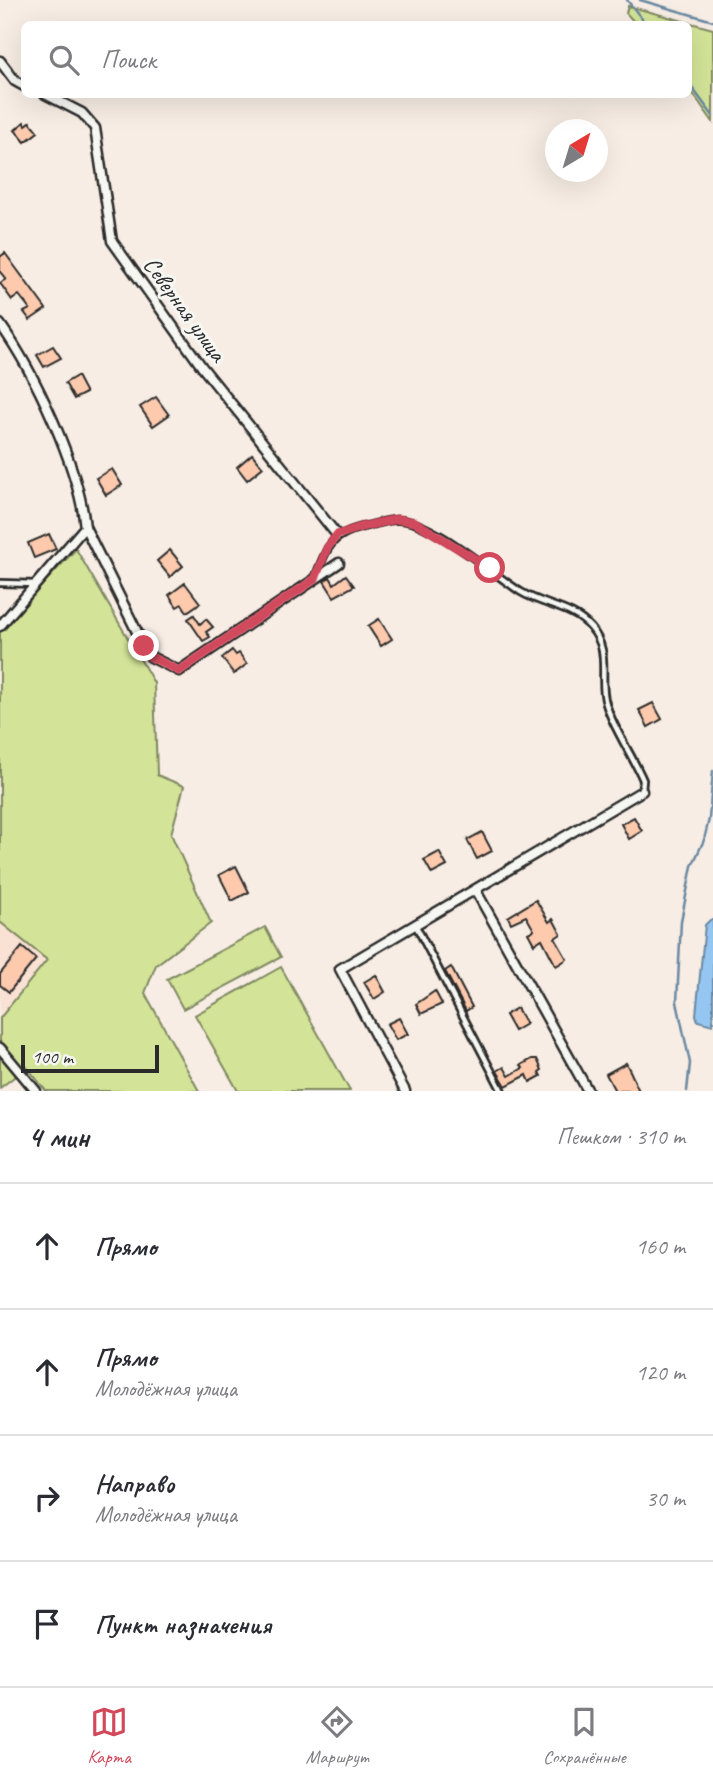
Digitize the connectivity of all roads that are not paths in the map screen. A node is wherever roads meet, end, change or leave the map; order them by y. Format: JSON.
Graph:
{"nodes":[{"id":1,"x":0,"y":61,"type":"edge"},
{"id":2,"x":21,"y":84,"type":"edge"},
{"id":3,"x":53,"y":98,"type":"edge"},
{"id":4,"x":0,"y":324,"type":"edge"},
{"id":5,"x":85,"y":527,"type":"junction"},
{"id":6,"x":337,"y":535,"type":"junction"},
{"id":7,"x":339,"y":563,"type":"dead end"},
{"id":8,"x":315,"y":579,"type":"junction"},
{"id":9,"x":0,"y":583,"type":"edge"},
{"id":10,"x":38,"y":584,"type":"junction"},
{"id":11,"x":0,"y":626,"type":"edge"},
{"id":12,"x":642,"y":791,"type":"joint"},
{"id":13,"x":475,"y":891,"type":"junction"},
{"id":14,"x":416,"y":926,"type":"junction"},
{"id":15,"x":0,"y":1048,"type":"edge"},
{"id":16,"x":36,"y":1091,"type":"edge"},
{"id":17,"x":405,"y":1091,"type":"edge"},
{"id":18,"x":502,"y":1091,"type":"edge"},
{"id":19,"x":588,"y":1091,"type":"edge"}],
"edges":[{"from":1,"to":2,"type":"street"},
{"from":3,"to":6,"type":"street","name":"Северная улица"},
{"from":4,"to":5,"type":"street"},
{"from":5,"to":8,"type":"street"},
{"from":5,"to":10,"type":"street"},
{"from":6,"to":8,"type":"lane"},
{"from":6,"to":12,"type":"lane"},
{"from":7,"to":8,"type":"street"},
{"from":9,"to":10,"type":"lane"},
{"from":10,"to":11,"type":"street"},
{"from":12,"to":13,"type":"street"},
{"from":13,"to":14,"type":"street"},
{"from":13,"to":19,"type":"street"},
{"from":14,"to":17,"type":"street"},
{"from":14,"to":18,"type":"lane"},
{"from":15,"to":16,"type":"street"}]}
